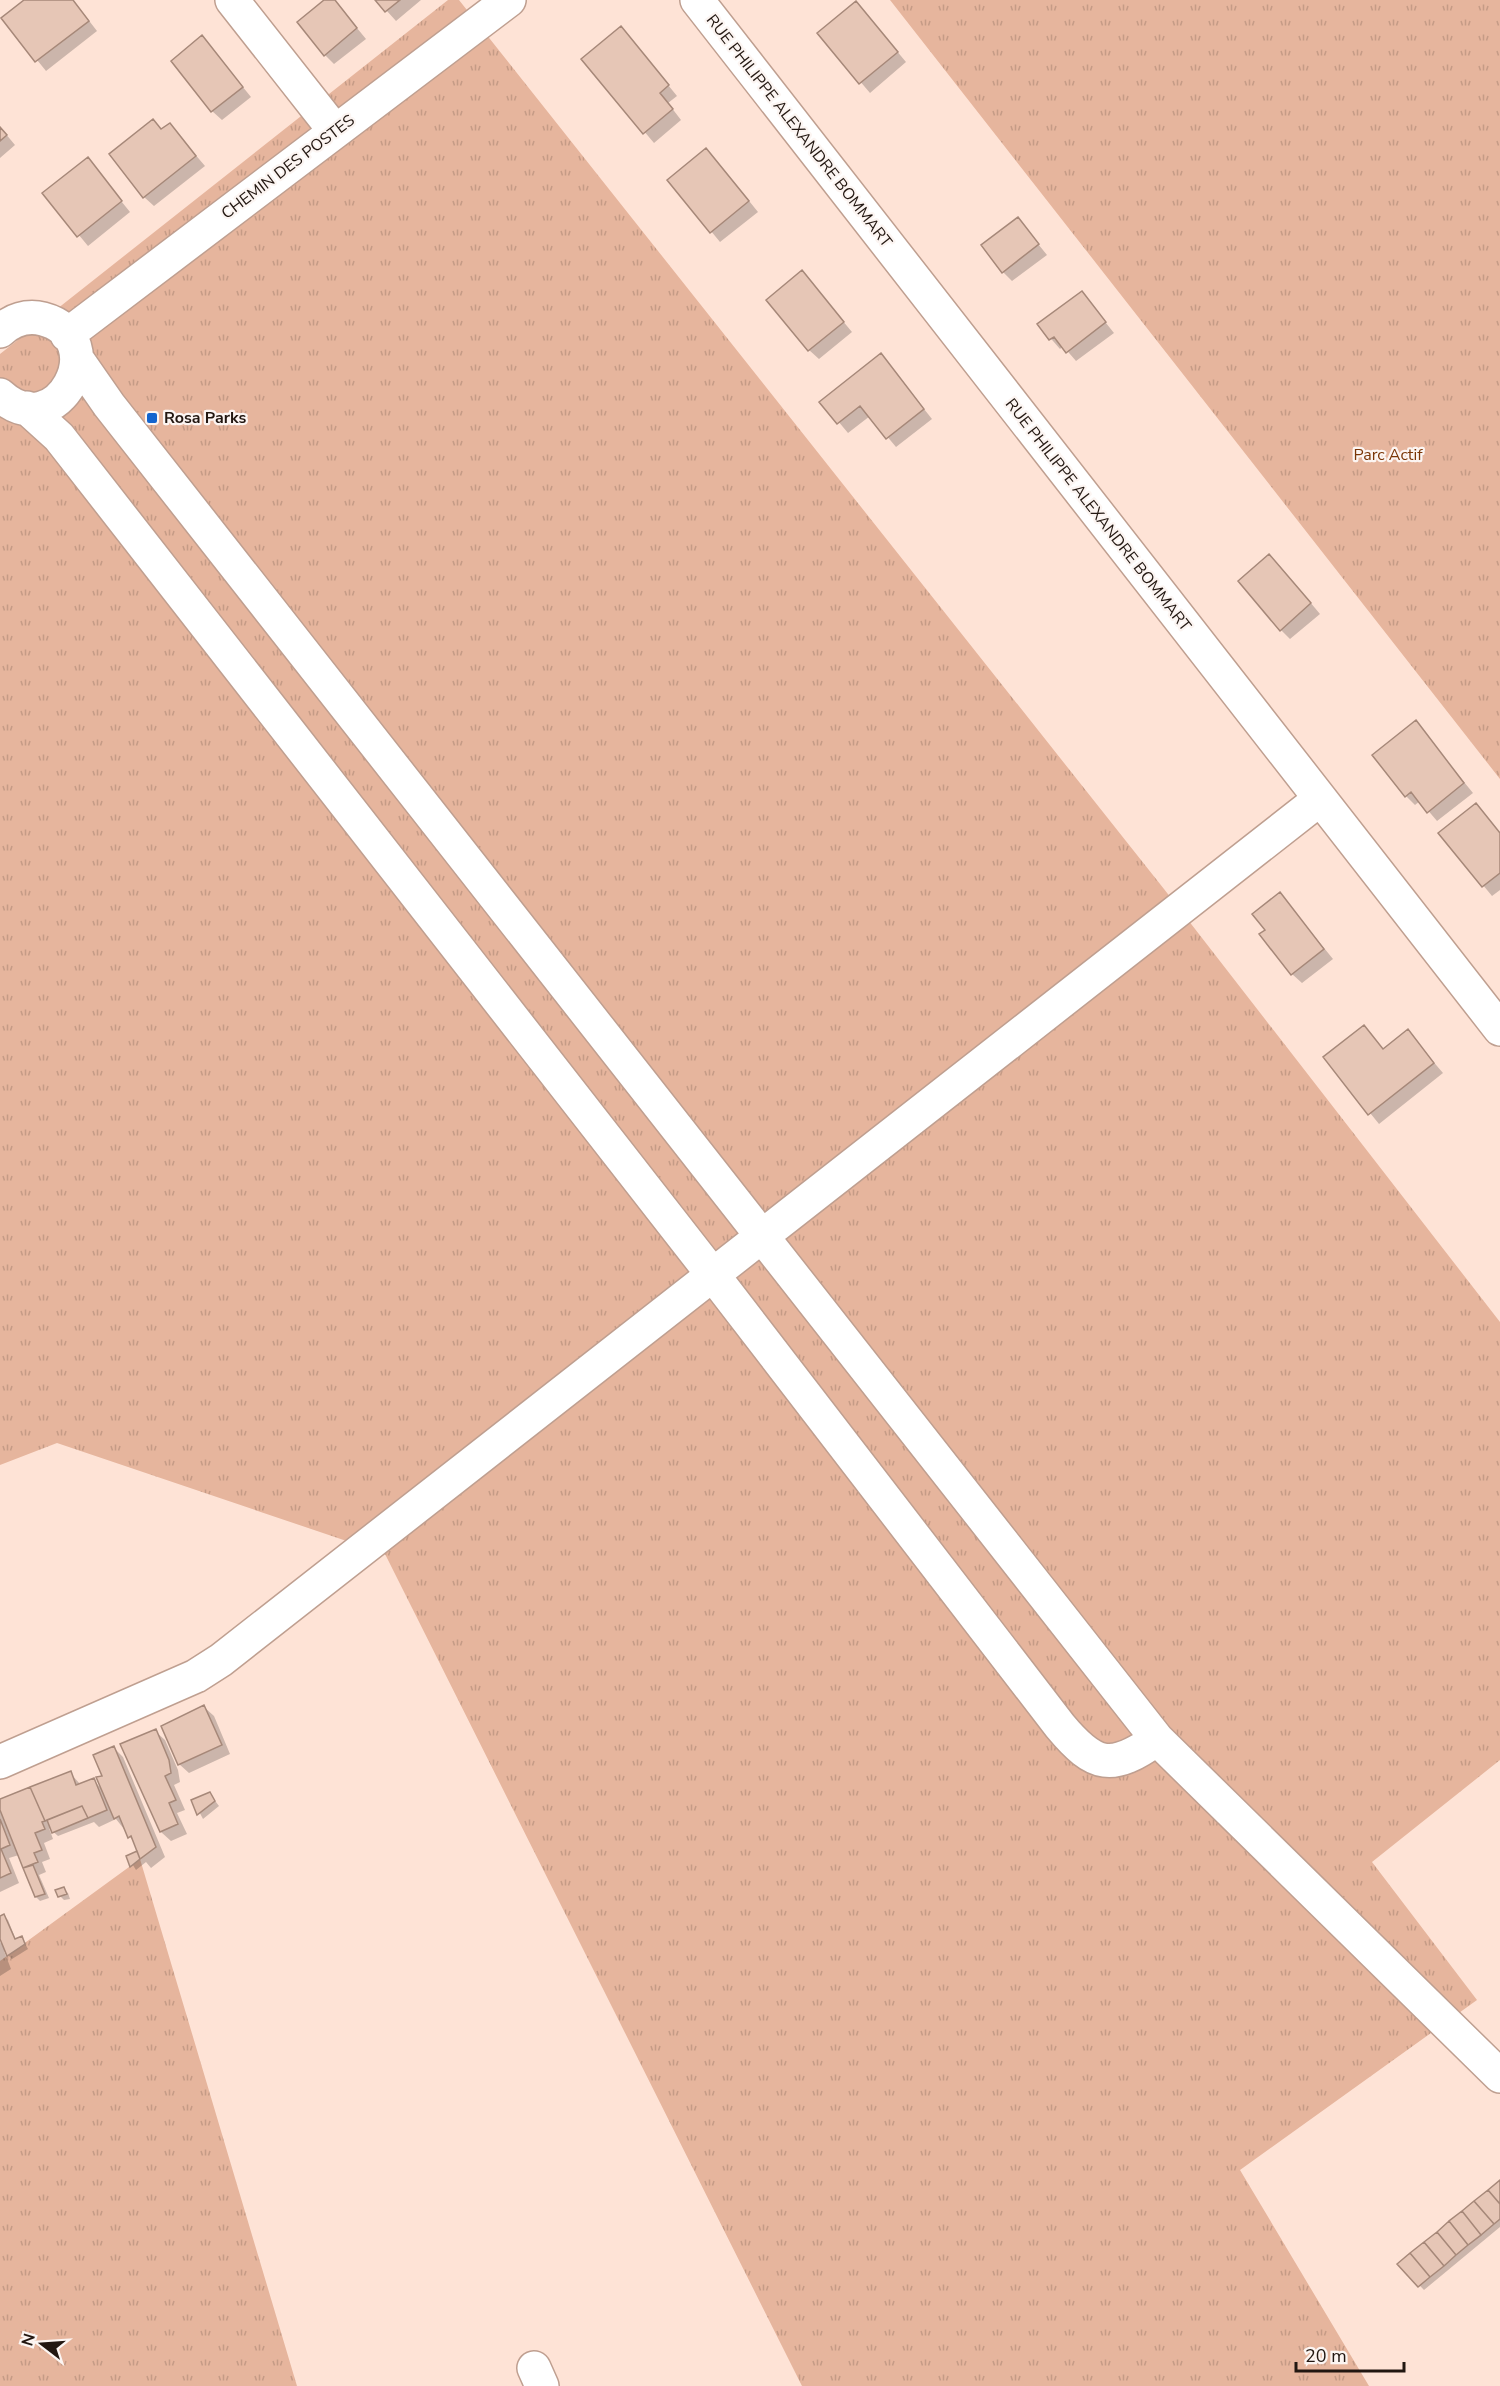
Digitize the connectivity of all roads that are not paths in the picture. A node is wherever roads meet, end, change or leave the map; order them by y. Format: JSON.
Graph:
{"nodes":[{"id":1,"x":232,"y":0,"type":"edge"},
{"id":2,"x":509,"y":0,"type":"edge"},
{"id":3,"x":697,"y":0,"type":"edge"},
{"id":4,"x":335,"y":131,"type":"junction"},
{"id":5,"x":0,"y":331,"type":"edge"},
{"id":6,"x":72,"y":347,"type":"junction"},
{"id":7,"x":13,"y":401,"type":"edge"},
{"id":8,"x":1320,"y":800,"type":"junction"},
{"id":9,"x":1500,"y":1029,"type":"edge"},
{"id":10,"x":762,"y":1236,"type":"junction"},
{"id":11,"x":712,"y":1275,"type":"junction"},
{"id":12,"x":1157,"y":1739,"type":"junction"},
{"id":13,"x":0,"y":1762,"type":"edge"},
{"id":14,"x":1500,"y":2076,"type":"edge"}],
"edges":[{"from":1,"to":4,"type":"street"},
{"from":2,"to":4,"type":"street","name":"CHEMIN DES POSTES"},
{"from":3,"to":8,"type":"street","name":"RUE PHILIPPE ALEXANDRE BOMMART"},
{"from":4,"to":6,"type":"street","name":"CHEMIN DES POSTES"},
{"from":5,"to":6,"type":"street"},
{"from":6,"to":7,"type":"street"},
{"from":6,"to":10,"type":"street"},
{"from":7,"to":11,"type":"street"},
{"from":8,"to":9,"type":"street","name":"RUE PHILIPPE ALEXANDRE BOMMART"},
{"from":8,"to":10,"type":"street"},
{"from":10,"to":11,"type":"street"},
{"from":10,"to":12,"type":"street"},
{"from":11,"to":12,"type":"street"},
{"from":11,"to":13,"type":"street"},
{"from":12,"to":14,"type":"street"}]}
